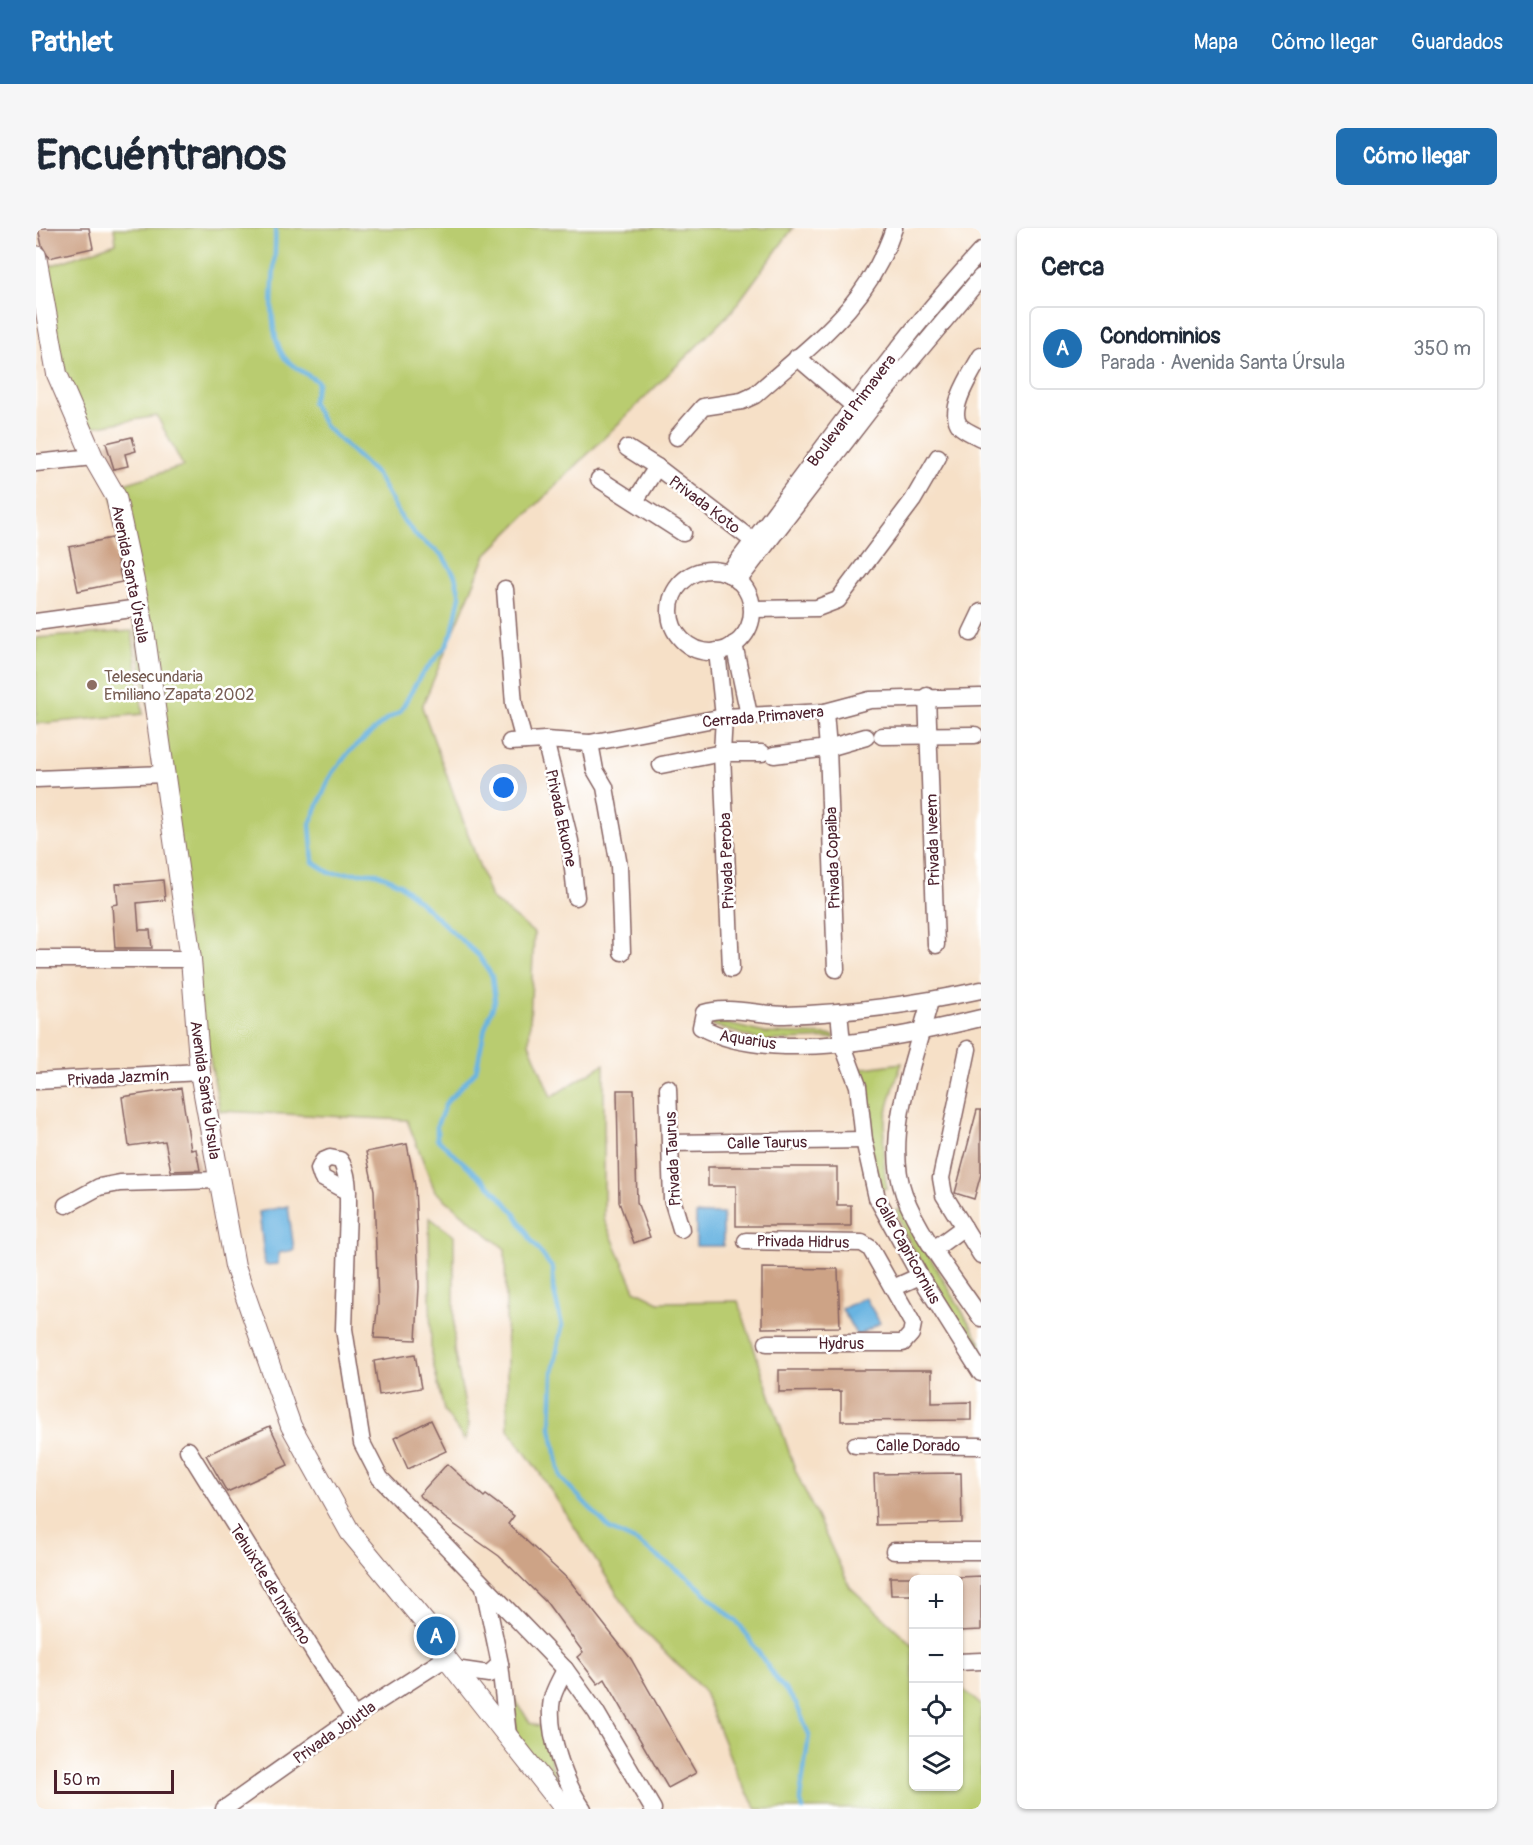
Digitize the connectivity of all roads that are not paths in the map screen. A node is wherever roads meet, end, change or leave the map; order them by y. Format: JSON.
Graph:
{"nodes":[{"id":1,"x":894,"y":228,"type":"edge"},
{"id":2,"x":981,"y":251,"type":"edge"},
{"id":3,"x":36,"y":256,"type":"edge"},
{"id":4,"x":978,"y":284,"type":"edge"},
{"id":5,"x":981,"y":356,"type":"edge"},
{"id":6,"x":797,"y":357,"type":"junction"},
{"id":7,"x":859,"y":410,"type":"junction"},
{"id":8,"x":677,"y":437,"type":"dead end"},
{"id":9,"x":981,"y":438,"type":"edge"},
{"id":10,"x":627,"y":448,"type":"dead end"},
{"id":11,"x":93,"y":457,"type":"junction"},
{"id":12,"x":938,"y":457,"type":"dead end"},
{"id":13,"x":36,"y":463,"type":"edge"},
{"id":14,"x":657,"y":467,"type":"junction"},
{"id":15,"x":599,"y":479,"type":"dead end"},
{"id":16,"x":635,"y":501,"type":"junction"},
{"id":17,"x":683,"y":533,"type":"dead end"},
{"id":18,"x":759,"y":545,"type":"junction"},
{"id":19,"x":733,"y":578,"type":"junction"},
{"id":20,"x":505,"y":589,"type":"dead end"},
{"id":21,"x":139,"y":608,"type":"junction"},
{"id":22,"x":753,"y":609,"type":"junction"},
{"id":23,"x":981,"y":612,"type":"edge"},
{"id":24,"x":36,"y":622,"type":"edge"},
{"id":25,"x":971,"y":633,"type":"dead end"},
{"id":26,"x":734,"y":644,"type":"junction"},
{"id":27,"x":717,"y":651,"type":"junction"},
{"id":28,"x":927,"y":696,"type":"junction"},
{"id":29,"x":981,"y":697,"type":"edge"},
{"id":30,"x":825,"y":712,"type":"junction"},
{"id":31,"x":749,"y":715,"type":"junction"},
{"id":32,"x":724,"y":717,"type":"junction"},
{"id":33,"x":928,"y":735,"type":"junction"},
{"id":34,"x":975,"y":735,"type":"dead end"},
{"id":35,"x":545,"y":740,"type":"junction"},
{"id":36,"x":590,"y":742,"type":"junction"},
{"id":37,"x":828,"y":748,"type":"junction"},
{"id":38,"x":722,"y":753,"type":"junction"},
{"id":39,"x":661,"y":765,"type":"dead end"},
{"id":40,"x":165,"y":774,"type":"junction"},
{"id":41,"x":36,"y":779,"type":"edge"},
{"id":42,"x":576,"y":897,"type":"dead end"},
{"id":43,"x":936,"y":945,"type":"dead end"},
{"id":44,"x":622,"y":952,"type":"dead end"},
{"id":45,"x":36,"y":959,"type":"edge"},
{"id":46,"x":191,"y":959,"type":"junction"},
{"id":47,"x":730,"y":969,"type":"dead end"},
{"id":48,"x":836,"y":969,"type":"dead end"},
{"id":49,"x":981,"y":990,"type":"edge"},
{"id":50,"x":930,"y":1001,"type":"junction"},
{"id":51,"x":839,"y":1012,"type":"junction"},
{"id":52,"x":981,"y":1018,"type":"edge"},
{"id":53,"x":922,"y":1032,"type":"junction"},
{"id":54,"x":842,"y":1043,"type":"junction"},
{"id":55,"x":968,"y":1049,"type":"dead end"},
{"id":56,"x":200,"y":1072,"type":"junction"},
{"id":57,"x":36,"y":1081,"type":"edge"},
{"id":58,"x":668,"y":1088,"type":"dead end"},
{"id":59,"x":864,"y":1140,"type":"junction"},
{"id":60,"x":671,"y":1143,"type":"junction"},
{"id":61,"x":219,"y":1180,"type":"junction"},
{"id":62,"x":348,"y":1192,"type":"dead end"},
{"id":63,"x":904,"y":1193,"type":"junction"},
{"id":64,"x":877,"y":1198,"type":"junction"},
{"id":65,"x":66,"y":1204,"type":"dead end"},
{"id":66,"x":964,"y":1227,"type":"junction"},
{"id":67,"x":681,"y":1228,"type":"dead end"},
{"id":68,"x":746,"y":1241,"type":"dead end"},
{"id":69,"x":934,"y":1249,"type":"junction"},
{"id":70,"x":981,"y":1255,"type":"edge"},
{"id":71,"x":920,"y":1276,"type":"junction"},
{"id":72,"x":892,"y":1288,"type":"junction"},
{"id":73,"x":981,"y":1318,"type":"edge"},
{"id":74,"x":911,"y":1334,"type":"joint"},
{"id":75,"x":767,"y":1343,"type":"dead end"},
{"id":76,"x":981,"y":1373,"type":"edge"},
{"id":77,"x":855,"y":1445,"type":"dead end"},
{"id":78,"x":981,"y":1446,"type":"edge"},
{"id":79,"x":188,"y":1450,"type":"dead end"},
{"id":80,"x":894,"y":1551,"type":"dead end"},
{"id":81,"x":981,"y":1551,"type":"edge"},
{"id":82,"x":483,"y":1585,"type":"junction"},
{"id":83,"x":981,"y":1661,"type":"edge"},
{"id":84,"x":963,"y":1662,"type":"edge"},
{"id":85,"x":451,"y":1663,"type":"junction"},
{"id":86,"x":500,"y":1664,"type":"junction"},
{"id":87,"x":565,"y":1670,"type":"junction"},
{"id":88,"x":354,"y":1717,"type":"junction"},
{"id":89,"x":508,"y":1736,"type":"junction"},
{"id":90,"x":224,"y":1809,"type":"edge"},
{"id":91,"x":565,"y":1809,"type":"edge"},
{"id":92,"x":583,"y":1809,"type":"edge"},
{"id":93,"x":653,"y":1809,"type":"edge"}],
"edges":[{"from":1,"to":6,"type":"street"},
{"from":2,"to":7,"type":"street","name":"Boulevard Primavera"},
{"from":3,"to":11,"type":"street","name":"Avenida Santa Úrsula"},
{"from":4,"to":7,"type":"street","name":"Boulevard Primavera"},
{"from":5,"to":9,"type":"street"},
{"from":6,"to":7,"type":"street"},
{"from":6,"to":8,"type":"street"},
{"from":7,"to":18,"type":"street","name":"Boulevard Primavera"},
{"from":10,"to":14,"type":"street","name":"Privada Koto"},
{"from":11,"to":13,"type":"street"},
{"from":11,"to":21,"type":"street","name":"Avenida Santa Úrsula"},
{"from":12,"to":22,"type":"street"},
{"from":14,"to":16,"type":"street","name":"Privada Koto"},
{"from":14,"to":18,"type":"street","name":"Privada Koto"},
{"from":15,"to":16,"type":"street"},
{"from":16,"to":17,"type":"street"},
{"from":18,"to":19,"type":"street","name":"Boulevard Primavera"},
{"from":19,"to":22,"type":"street"},
{"from":19,"to":27,"type":"street"},
{"from":20,"to":35,"type":"street","name":"Cerrada Primavera"},
{"from":21,"to":24,"type":"street"},
{"from":21,"to":40,"type":"street","name":"Avenida Santa Úrsula"},
{"from":22,"to":26,"type":"street"},
{"from":23,"to":25,"type":"street"},
{"from":26,"to":27,"type":"street"},
{"from":26,"to":31,"type":"street"},
{"from":27,"to":32,"type":"street"},
{"from":28,"to":29,"type":"street","name":"Cerrada Primavera"},
{"from":28,"to":30,"type":"street","name":"Cerrada Primavera"},
{"from":28,"to":33,"type":"street","name":"Privada Iveem"},
{"from":30,"to":31,"type":"street","name":"Cerrada Primavera"},
{"from":30,"to":37,"type":"street","name":"Privada Copaiba"},
{"from":31,"to":32,"type":"street","name":"Cerrada Primavera"},
{"from":32,"to":36,"type":"street","name":"Cerrada Primavera"},
{"from":32,"to":38,"type":"street","name":"Privada Peroba"},
{"from":33,"to":34,"type":"street"},
{"from":33,"to":37,"type":"street"},
{"from":33,"to":43,"type":"street","name":"Privada Iveem"},
{"from":35,"to":36,"type":"street","name":"Cerrada Primavera"},
{"from":35,"to":42,"type":"street","name":"Privada Ekuone"},
{"from":36,"to":44,"type":"street"},
{"from":37,"to":38,"type":"street"},
{"from":37,"to":48,"type":"street","name":"Privada Copaiba"},
{"from":38,"to":39,"type":"street"},
{"from":38,"to":47,"type":"street","name":"Privada Peroba"},
{"from":40,"to":41,"type":"street"},
{"from":40,"to":46,"type":"street","name":"Avenida Santa Úrsula"},
{"from":45,"to":46,"type":"street"},
{"from":46,"to":56,"type":"street","name":"Avenida Santa Úrsula"},
{"from":49,"to":50,"type":"street","name":"Aquarius"},
{"from":50,"to":51,"type":"street","name":"Aquarius"},
{"from":50,"to":53,"type":"street","name":"Calle Capricornius"},
{"from":51,"to":54,"type":"street","name":"Calle Capricornius"},
{"from":51,"to":54,"type":"street","name":"Aquarius"},
{"from":52,"to":53,"type":"street","name":"Aquarius"},
{"from":53,"to":54,"type":"street","name":"Aquarius"},
{"from":53,"to":63,"type":"street","name":"Calle Capricornius"},
{"from":54,"to":59,"type":"street","name":"Calle Capricornius"},
{"from":55,"to":66,"type":"street"},
{"from":56,"to":57,"type":"street","name":"Privada Jazmín"},
{"from":56,"to":61,"type":"street","name":"Avenida Santa Úrsula"},
{"from":58,"to":60,"type":"street","name":"Privada Taurus"},
{"from":59,"to":60,"type":"street","name":"Calle Taurus"},
{"from":59,"to":64,"type":"street","name":"Calle Capricornius"},
{"from":60,"to":67,"type":"street","name":"Privada Taurus"},
{"from":61,"to":65,"type":"street"},
{"from":61,"to":85,"type":"street","name":"Avenida Santa Úrsula"},
{"from":62,"to":82,"type":"street"},
{"from":63,"to":64,"type":"street"},
{"from":63,"to":69,"type":"street","name":"Calle Capricornius"},
{"from":64,"to":71,"type":"street","name":"Calle Capricornius"},
{"from":66,"to":69,"type":"street"},
{"from":66,"to":70,"type":"street"},
{"from":68,"to":72,"type":"street","name":"Privada Hidrus"},
{"from":69,"to":73,"type":"street","name":"Calle Capricornius"},
{"from":71,"to":72,"type":"street"},
{"from":71,"to":76,"type":"street","name":"Calle Capricornius"},
{"from":72,"to":74,"type":"street","name":"Privada Hidrus"},
{"from":74,"to":75,"type":"street","name":"Hydrus"},
{"from":77,"to":78,"type":"street","name":"Calle Dorado"},
{"from":79,"to":88,"type":"street","name":"Tehuixtle de Invierno"},
{"from":80,"to":81,"type":"street"},
{"from":82,"to":86,"type":"street"},
{"from":82,"to":87,"type":"street"},
{"from":83,"to":84,"type":"street"},
{"from":85,"to":86,"type":"street"},
{"from":85,"to":88,"type":"street","name":"Privada Jojutla"},
{"from":85,"to":89,"type":"street","name":"Avenida Santa Úrsula"},
{"from":86,"to":89,"type":"street"},
{"from":87,"to":92,"type":"street"},
{"from":87,"to":93,"type":"street"},
{"from":88,"to":90,"type":"street","name":"Privada Jojutla"},
{"from":89,"to":91,"type":"street","name":"Avenida Santa Úrsula"}]}
